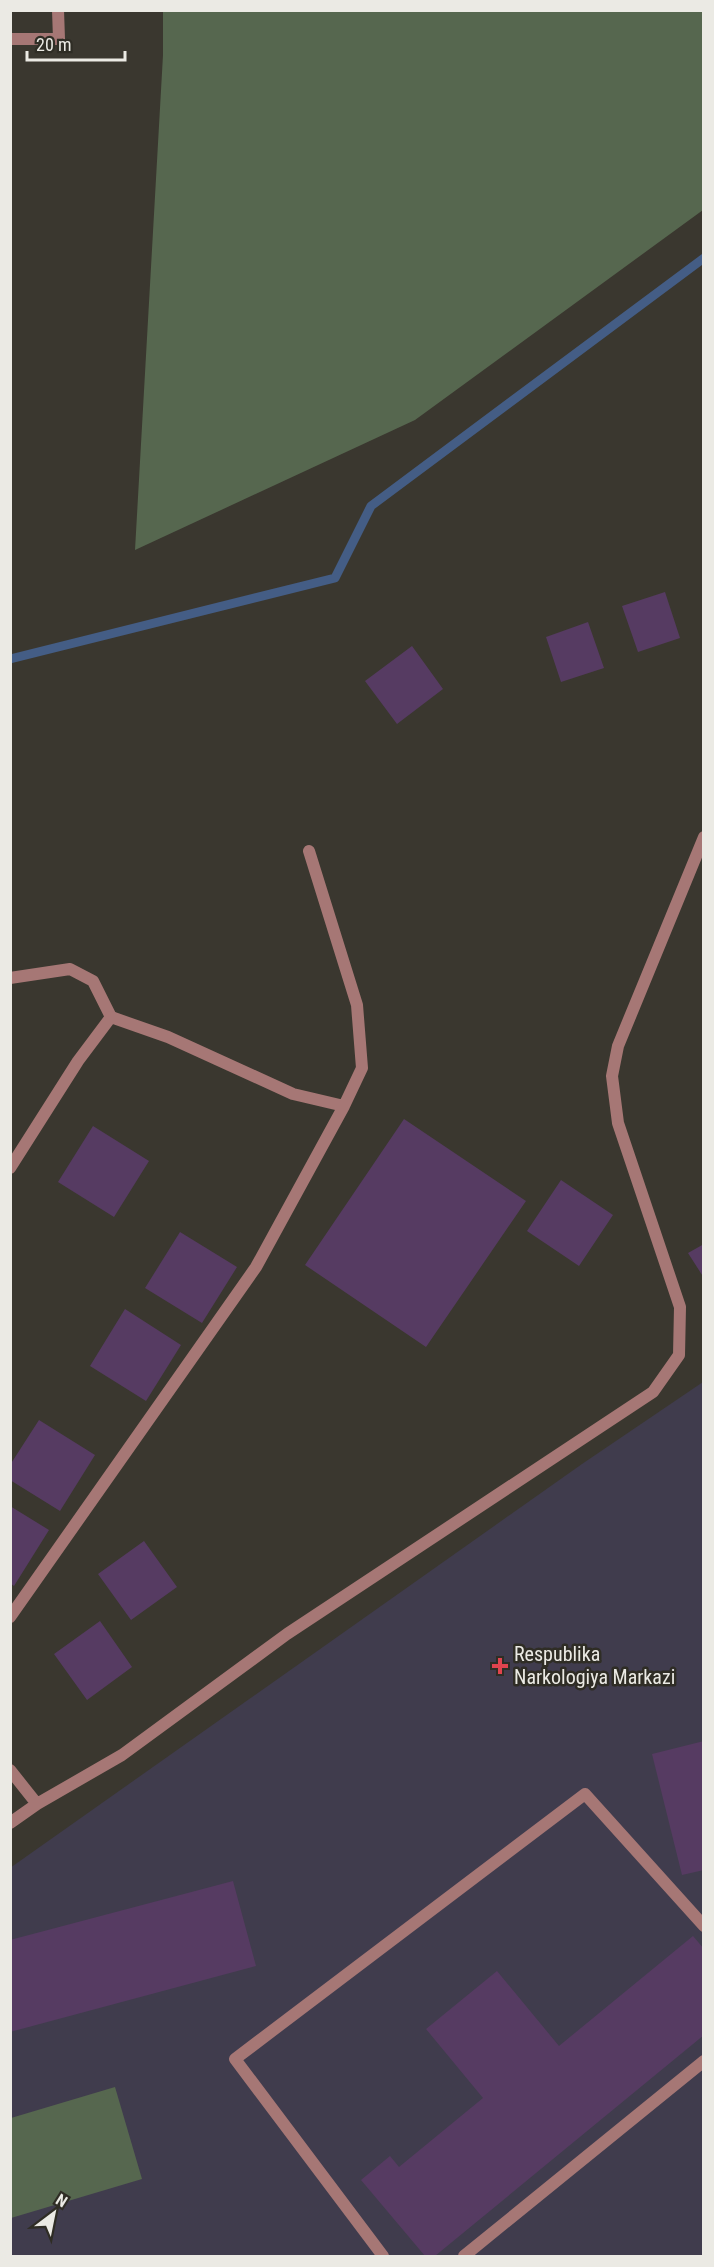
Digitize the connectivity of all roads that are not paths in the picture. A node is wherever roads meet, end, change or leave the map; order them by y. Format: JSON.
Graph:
{"nodes":[{"id":1,"x":58,"y":10,"type":"edge"},
{"id":2,"x":10,"y":39,"type":"edge"},
{"id":3,"x":704,"y":837,"type":"edge"},
{"id":4,"x":309,"y":851,"type":"dead end"},
{"id":5,"x":10,"y":978,"type":"edge"},
{"id":6,"x":111,"y":1017,"type":"junction"},
{"id":7,"x":344,"y":1106,"type":"junction"},
{"id":8,"x":10,"y":1168,"type":"edge"},
{"id":9,"x":10,"y":1617,"type":"edge"},
{"id":10,"x":10,"y":1770,"type":"edge"},
{"id":11,"x":37,"y":1804,"type":"junction"},
{"id":12,"x":10,"y":1823,"type":"edge"},
{"id":13,"x":704,"y":1926,"type":"edge"},
{"id":14,"x":704,"y":2061,"type":"edge"},
{"id":15,"x":383,"y":2256,"type":"edge"},
{"id":16,"x":464,"y":2256,"type":"edge"}],
"edges":[{"from":1,"to":2,"type":"street"},
{"from":3,"to":11,"type":"street"},
{"from":4,"to":7,"type":"street"},
{"from":5,"to":6,"type":"street"},
{"from":6,"to":7,"type":"street"},
{"from":6,"to":8,"type":"street"},
{"from":7,"to":9,"type":"street"},
{"from":10,"to":11,"type":"street"},
{"from":11,"to":12,"type":"street"},
{"from":13,"to":15,"type":"street"},
{"from":14,"to":16,"type":"street"}]}
